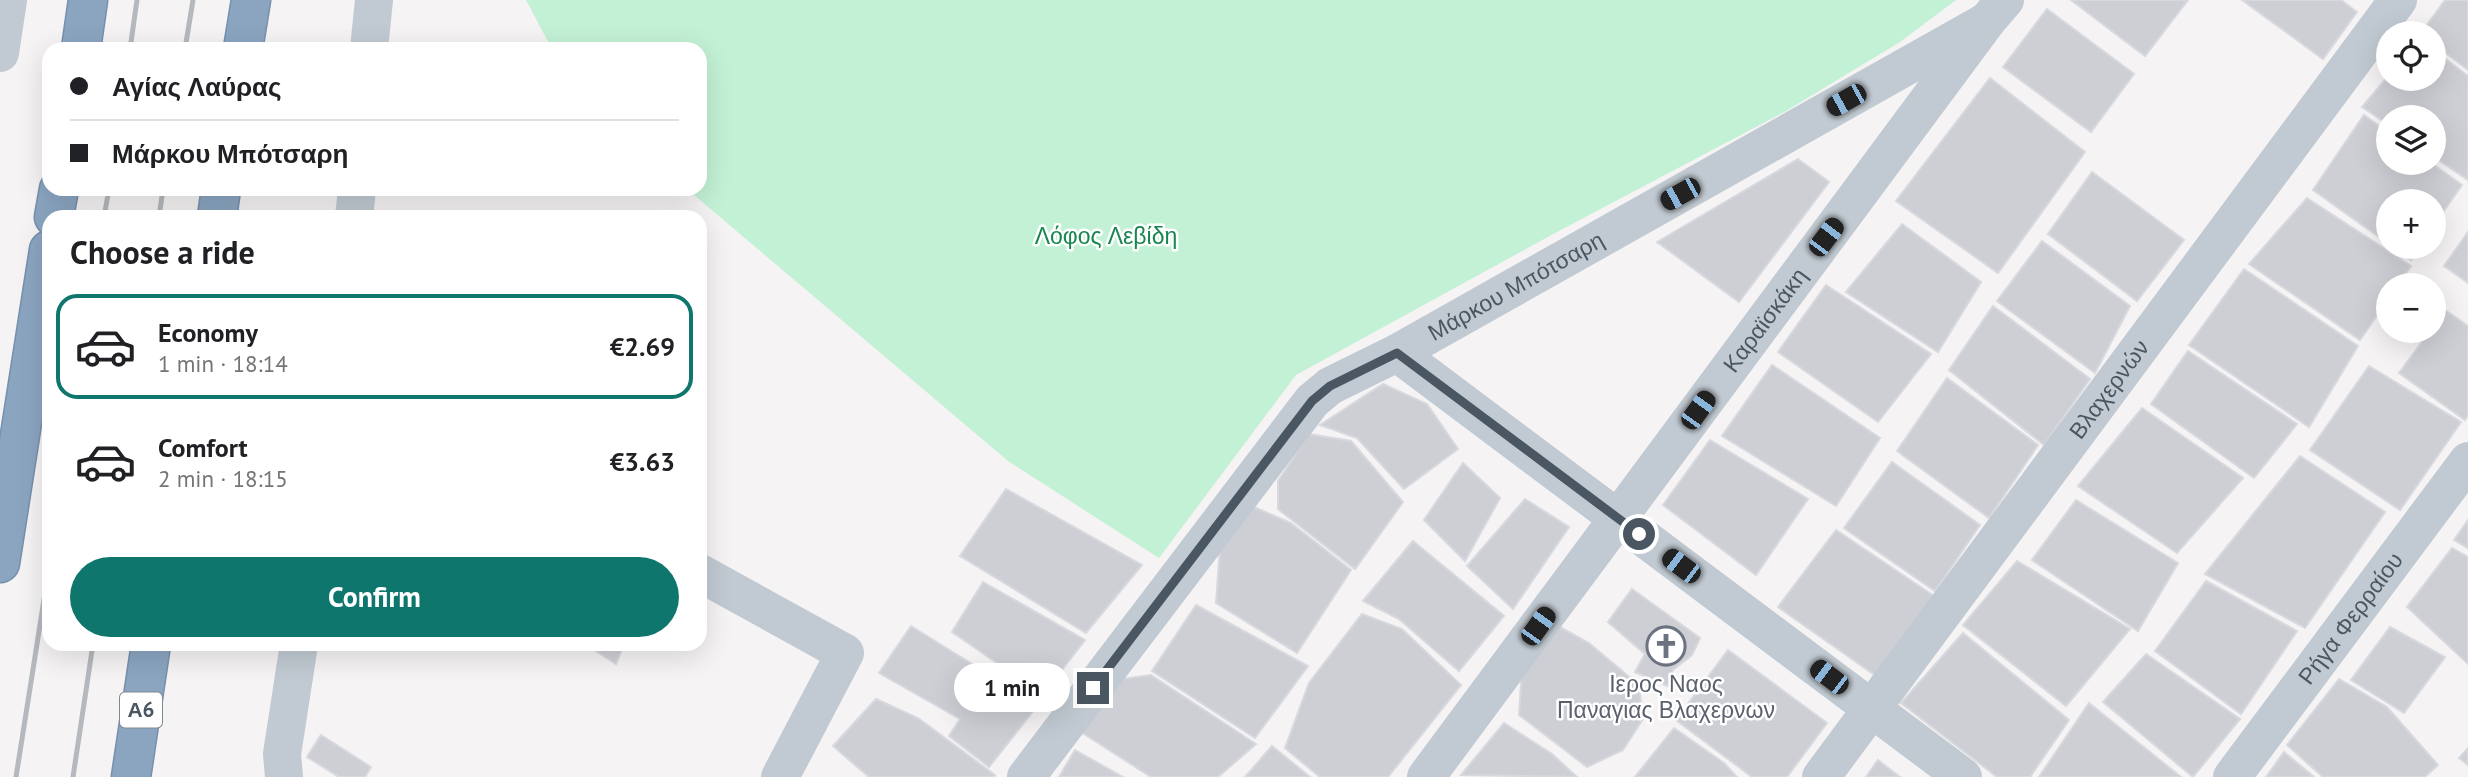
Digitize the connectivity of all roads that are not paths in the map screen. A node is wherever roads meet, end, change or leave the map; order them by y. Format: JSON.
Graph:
{"nodes":[{"id":1,"x":8,"y":0,"type":"edge"},
{"id":2,"x":88,"y":0,"type":"edge"},
{"id":3,"x":251,"y":0,"type":"edge"},
{"id":4,"x":374,"y":0,"type":"edge"},
{"id":5,"x":2398,"y":0,"type":"edge"},
{"id":6,"x":1996,"y":10,"type":"edge"},
{"id":7,"x":81,"y":42,"type":"edge"},
{"id":8,"x":244,"y":42,"type":"edge"},
{"id":9,"x":370,"y":42,"type":"edge"},
{"id":10,"x":0,"y":53,"type":"edge"},
{"id":11,"x":42,"y":294,"type":"edge"},
{"id":12,"x":1397,"y":353,"type":"junction"},
{"id":13,"x":2468,"y":461,"type":"edge"},
{"id":14,"x":1617,"y":519,"type":"junction"},
{"id":15,"x":0,"y":560,"type":"edge"},
{"id":16,"x":707,"y":577,"type":"edge"},
{"id":17,"x":150,"y":651,"type":"edge"},
{"id":18,"x":298,"y":651,"type":"edge"},
{"id":19,"x":1871,"y":708,"type":"junction"},
{"id":20,"x":131,"y":777,"type":"edge"},
{"id":21,"x":284,"y":777,"type":"edge"},
{"id":22,"x":780,"y":777,"type":"edge"},
{"id":23,"x":1026,"y":777,"type":"edge"},
{"id":24,"x":1426,"y":777,"type":"edge"},
{"id":25,"x":1821,"y":777,"type":"edge"},
{"id":26,"x":1963,"y":777,"type":"edge"},
{"id":27,"x":2232,"y":777,"type":"edge"}],
"edges":[{"from":1,"to":10,"type":"street"},
{"from":2,"to":7,"type":"highway"},
{"from":3,"to":8,"type":"highway"},
{"from":4,"to":9,"type":"street"},
{"from":5,"to":19,"type":"street","name":"Βλαχερνών"},
{"from":6,"to":12,"type":"street","name":"Μάρκου Μπότσαρη"},
{"from":6,"to":14,"type":"street","name":"Καραϊσκάκη"},
{"from":11,"to":15,"type":"highway"},
{"from":12,"to":14,"type":"street"},
{"from":12,"to":23,"type":"street","name":"Μάρκου Μπότσαρη"},
{"from":13,"to":27,"type":"street","name":"Ρήγα Φερραίου"},
{"from":14,"to":19,"type":"street"},
{"from":14,"to":24,"type":"street","name":"Καραϊσκάκη"},
{"from":16,"to":22,"type":"street"},
{"from":17,"to":20,"type":"highway","number":"Α6"},
{"from":18,"to":21,"type":"street"},
{"from":19,"to":25,"type":"street","name":"Βλαχερνών"},
{"from":19,"to":26,"type":"street"}]}
